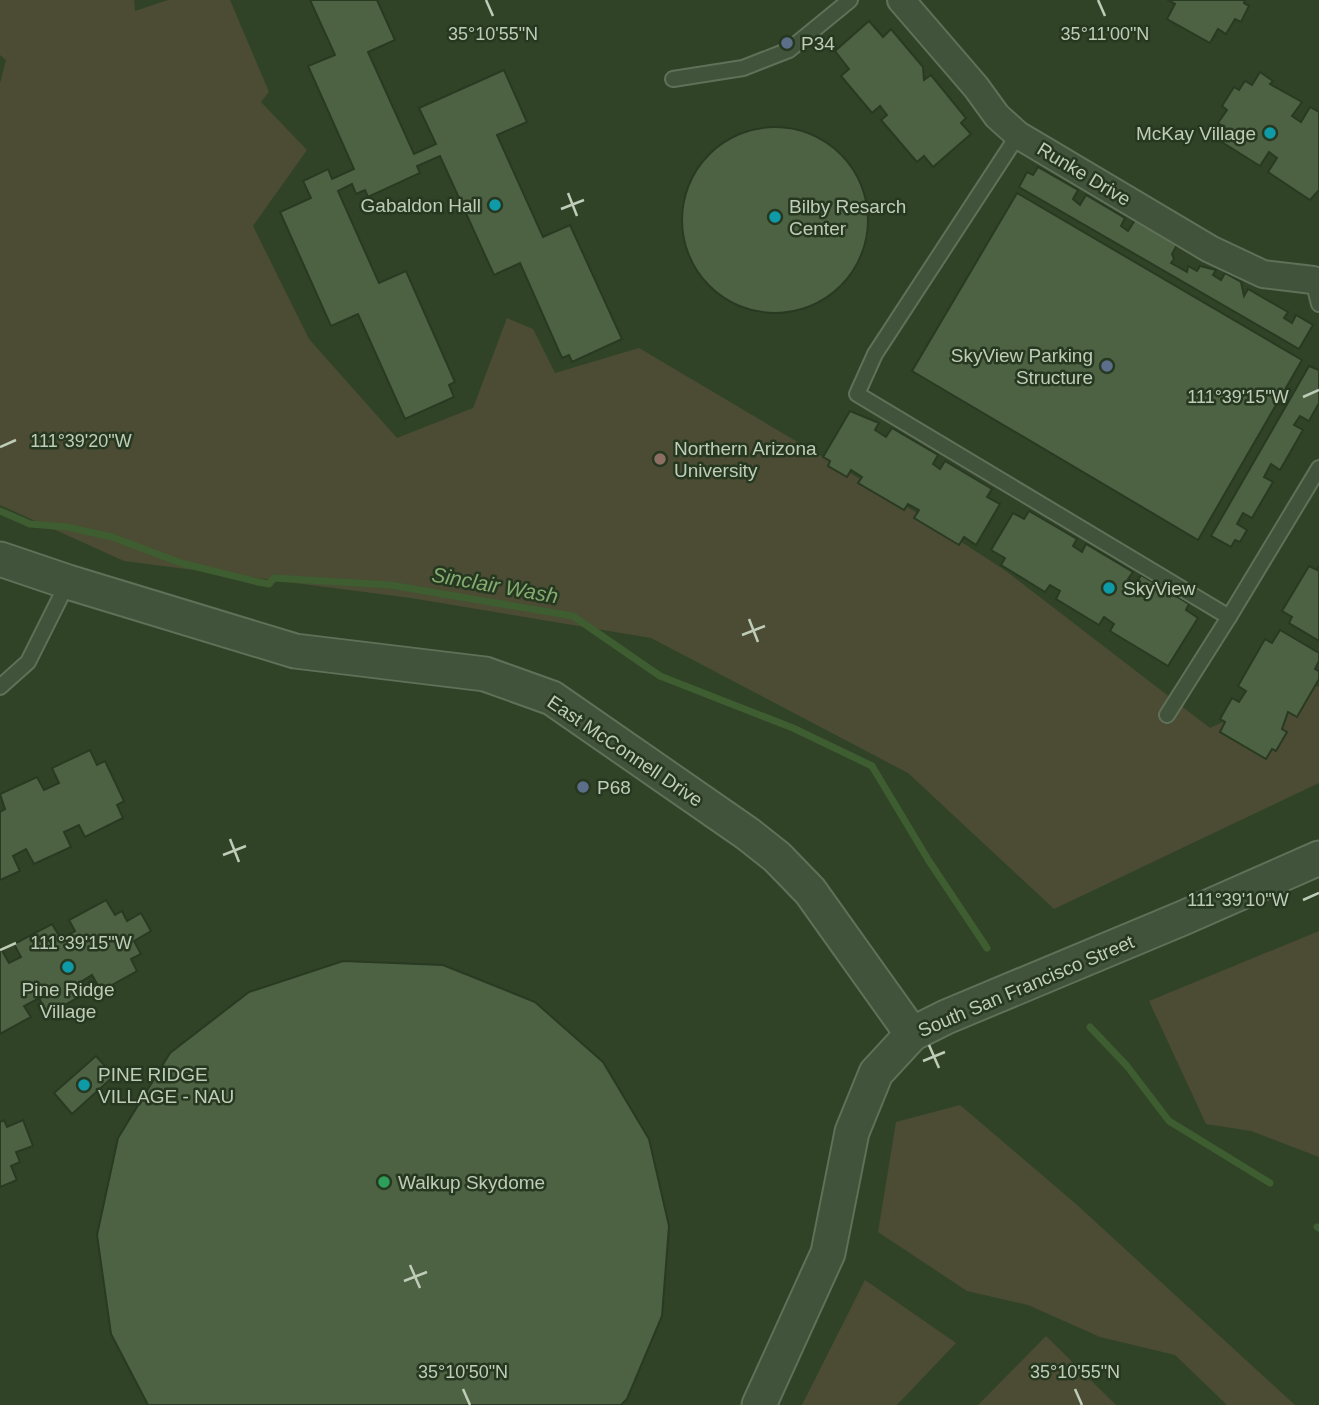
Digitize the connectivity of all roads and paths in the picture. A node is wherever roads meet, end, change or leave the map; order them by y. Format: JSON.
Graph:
{"nodes":[{"id":1,"x":850,"y":0,"type":"edge"},
{"id":2,"x":901,"y":0,"type":"edge"},
{"id":3,"x":673,"y":79,"type":"dead end"},
{"id":4,"x":1018,"y":135,"type":"junction"},
{"id":5,"x":1316,"y":292,"type":"edge"},
{"id":6,"x":1319,"y":468,"type":"edge"},
{"id":7,"x":0,"y":559,"type":"edge"},
{"id":8,"x":68,"y":582,"type":"junction"},
{"id":9,"x":1230,"y":617,"type":"junction"},
{"id":10,"x":0,"y":687,"type":"edge"},
{"id":11,"x":1167,"y":715,"type":"dead end"},
{"id":12,"x":1319,"y":858,"type":"edge"},
{"id":13,"x":912,"y":1034,"type":"junction"},
{"id":14,"x":760,"y":1405,"type":"edge"}],
"edges":[{"from":1,"to":3,"type":"lane"},
{"from":2,"to":4,"type":"street","name":"Runke Drive"},
{"from":4,"to":5,"type":"street","name":"Runke Drive"},
{"from":4,"to":9,"type":"lane"},
{"from":6,"to":9,"type":"lane"},
{"from":7,"to":8,"type":"street","name":"East McConnell Drive"},
{"from":8,"to":10,"type":"lane"},
{"from":8,"to":13,"type":"street","name":"East McConnell Drive"},
{"from":9,"to":11,"type":"lane"},
{"from":12,"to":13,"type":"street","name":"South San Francisco Street"},
{"from":13,"to":14,"type":"street","name":"South San Francisco Street"}]}
